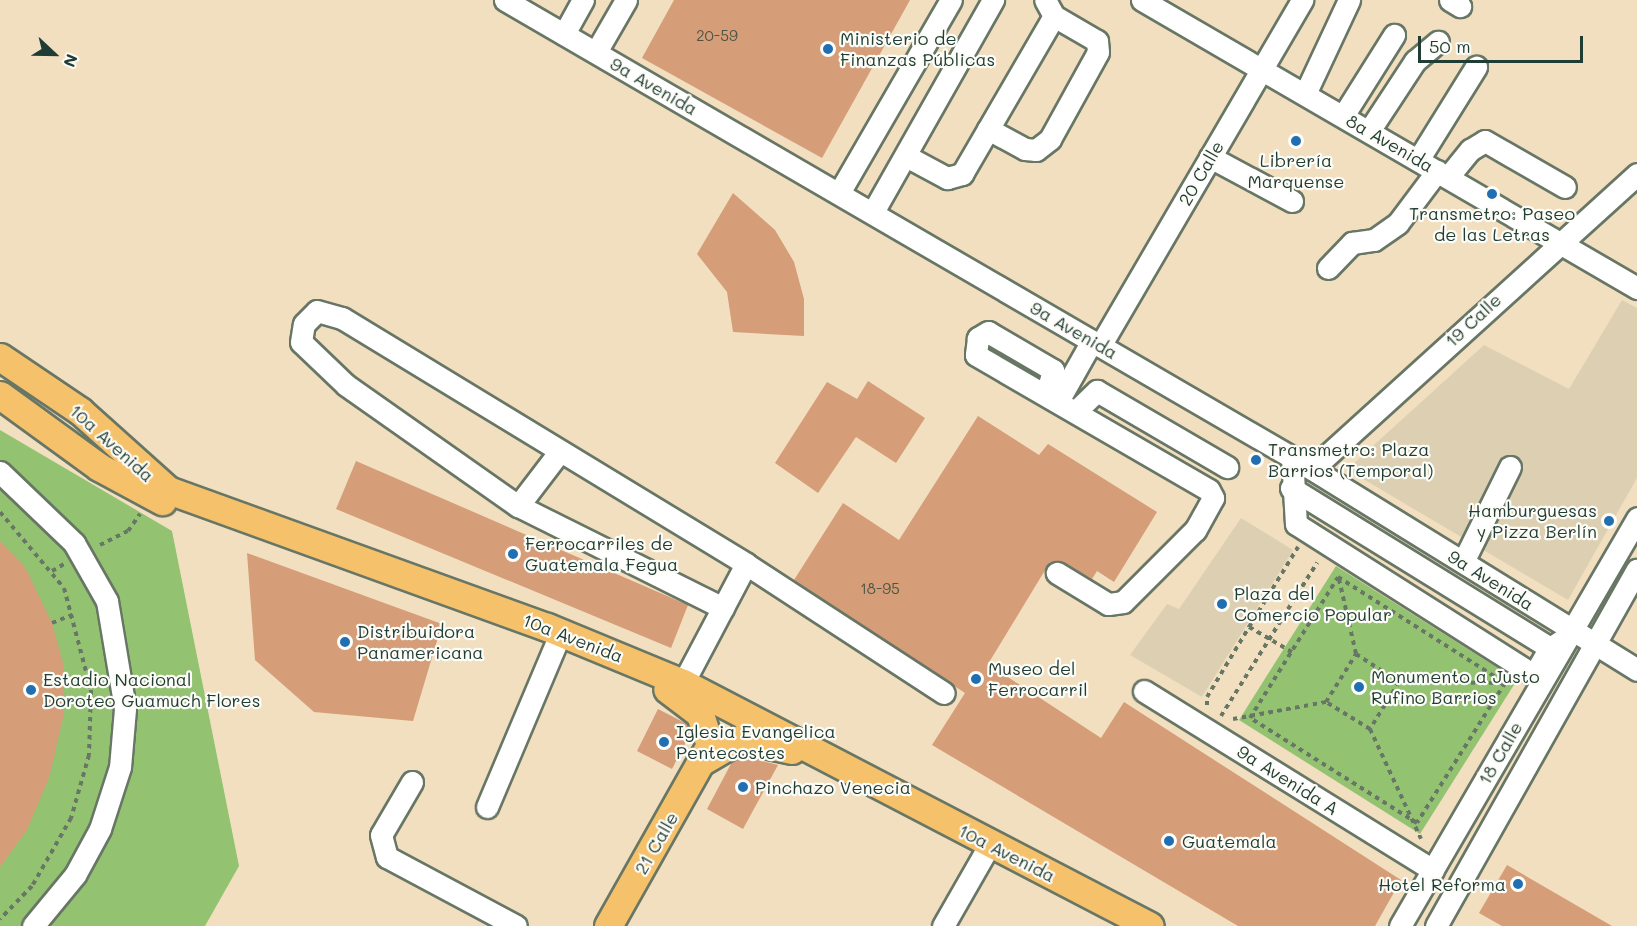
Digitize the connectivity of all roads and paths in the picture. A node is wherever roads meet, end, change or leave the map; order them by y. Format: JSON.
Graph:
{"nodes":[{"id":1,"x":505,"y":0,"type":"edge"},
{"id":2,"x":584,"y":0,"type":"edge"},
{"id":3,"x":626,"y":0,"type":"edge"},
{"id":4,"x":951,"y":0,"type":"edge"},
{"id":5,"x":993,"y":0,"type":"edge"},
{"id":6,"x":1142,"y":0,"type":"edge"},
{"id":7,"x":1302,"y":0,"type":"edge"},
{"id":8,"x":1349,"y":0,"type":"edge"},
{"id":9,"x":1050,"y":8,"type":"edge"},
{"id":10,"x":564,"y":34,"type":"junction"},
{"id":11,"x":1394,"y":34,"type":"dead end"},
{"id":12,"x":1438,"y":42,"type":"dead end"},
{"id":13,"x":596,"y":52,"type":"junction"},
{"id":14,"x":1476,"y":67,"type":"dead end"},
{"id":15,"x":1262,"y":68,"type":"junction"},
{"id":16,"x":1305,"y":93,"type":"junction"},
{"id":17,"x":1343,"y":116,"type":"junction"},
{"id":18,"x":988,"y":129,"type":"junction"},
{"id":19,"x":1370,"y":131,"type":"junction"},
{"id":20,"x":906,"y":156,"type":"junction"},
{"id":21,"x":1210,"y":157,"type":"junction"},
{"id":22,"x":1418,"y":160,"type":"junction"},
{"id":23,"x":1443,"y":174,"type":"junction"},
{"id":24,"x":1637,"y":174,"type":"edge"},
{"id":25,"x":1565,"y":187,"type":"dead end"},
{"id":26,"x":839,"y":193,"type":"junction"},
{"id":27,"x":1292,"y":201,"type":"dead end"},
{"id":28,"x":873,"y":212,"type":"junction"},
{"id":29,"x":1559,"y":242,"type":"junction"},
{"id":30,"x":1328,"y":268,"type":"dead end"},
{"id":31,"x":1637,"y":288,"type":"edge"},
{"id":32,"x":1096,"y":343,"type":"junction"},
{"id":33,"x":0,"y":357,"type":"edge"},
{"id":34,"x":0,"y":395,"type":"edge"},
{"id":35,"x":1060,"y":403,"type":"junction"},
{"id":36,"x":560,"y":451,"type":"junction"},
{"id":37,"x":1292,"y":457,"type":"junction"},
{"id":38,"x":1227,"y":467,"type":"dead end"},
{"id":39,"x":1510,"y":467,"type":"dead end"},
{"id":40,"x":1312,"y":469,"type":"junction"},
{"id":41,"x":0,"y":472,"type":"edge"},
{"id":42,"x":1291,"y":488,"type":"junction"},
{"id":43,"x":518,"y":506,"type":"junction"},
{"id":44,"x":0,"y":512,"type":"edge"},
{"id":45,"x":140,"y":514,"type":"dead end"},
{"id":46,"x":1637,"y":518,"type":"edge"},
{"id":47,"x":1303,"y":540,"type":"dead end"},
{"id":48,"x":104,"y":543,"type":"dead end"},
{"id":49,"x":1322,"y":556,"type":"dead end"},
{"id":50,"x":1463,"y":562,"type":"junction"},
{"id":51,"x":746,"y":564,"type":"junction"},
{"id":52,"x":1637,"y":570,"type":"edge"},
{"id":53,"x":1057,"y":573,"type":"dead end"},
{"id":54,"x":1338,"y":577,"type":"junction"},
{"id":55,"x":723,"y":608,"type":"junction"},
{"id":56,"x":74,"y":614,"type":"junction"},
{"id":57,"x":52,"y":623,"type":"dead end"},
{"id":58,"x":1249,"y":627,"type":"junction"},
{"id":59,"x":1574,"y":632,"type":"junction"},
{"id":60,"x":1269,"y":639,"type":"junction"},
{"id":61,"x":1595,"y":645,"type":"junction"},
{"id":62,"x":555,"y":646,"type":"junction"},
{"id":63,"x":1550,"y":648,"type":"junction"},
{"id":64,"x":1292,"y":652,"type":"junction"},
{"id":65,"x":1356,"y":654,"type":"junction"},
{"id":66,"x":1637,"y":669,"type":"edge"},
{"id":67,"x":1399,"y":682,"type":"junction"},
{"id":68,"x":1505,"y":682,"type":"junction"},
{"id":69,"x":683,"y":683,"type":"junction"},
{"id":70,"x":1144,"y":691,"type":"dead end"},
{"id":71,"x":944,"y":693,"type":"dead end"},
{"id":72,"x":1498,"y":693,"type":"junction"},
{"id":73,"x":1506,"y":698,"type":"dead end"},
{"id":74,"x":1326,"y":702,"type":"junction"},
{"id":75,"x":1220,"y":718,"type":"junction"},
{"id":76,"x":1250,"y":718,"type":"junction"},
{"id":77,"x":1370,"y":729,"type":"junction"},
{"id":78,"x":1239,"y":730,"type":"dead end"},
{"id":79,"x":818,"y":757,"type":"junction"},
{"id":80,"x":704,"y":760,"type":"junction"},
{"id":81,"x":412,"y":782,"type":"dead end"},
{"id":82,"x":487,"y":807,"type":"dead end"},
{"id":83,"x":1417,"y":823,"type":"junction"},
{"id":84,"x":1405,"y":832,"type":"dead end"},
{"id":85,"x":1426,"y":836,"type":"dead end"},
{"id":86,"x":1422,"y":839,"type":"junction"},
{"id":87,"x":990,"y":844,"type":"junction"},
{"id":88,"x":1433,"y":870,"type":"junction"},
{"id":89,"x":0,"y":919,"type":"edge"},
{"id":90,"x":33,"y":926,"type":"edge"},
{"id":91,"x":516,"y":926,"type":"edge"},
{"id":92,"x":608,"y":926,"type":"edge"},
{"id":93,"x":943,"y":926,"type":"edge"},
{"id":94,"x":1150,"y":926,"type":"edge"},
{"id":95,"x":1400,"y":926,"type":"edge"},
{"id":96,"x":1436,"y":926,"type":"edge"}],
"edges":[{"from":1,"to":10,"type":"street","name":"9a Avenida"},
{"from":2,"to":10,"type":"street"},
{"from":3,"to":13,"type":"street"},
{"from":4,"to":26,"type":"street"},
{"from":5,"to":20,"type":"street"},
{"from":6,"to":15,"type":"street","name":"8a Avenida"},
{"from":7,"to":15,"type":"street","name":"20 Calle"},
{"from":8,"to":16,"type":"street"},
{"from":9,"to":18,"type":"street"},
{"from":9,"to":18,"type":"street"},
{"from":10,"to":13,"type":"street","name":"9a Avenida"},
{"from":11,"to":17,"type":"street"},
{"from":12,"to":19,"type":"street"},
{"from":13,"to":26,"type":"street","name":"9a Avenida"},
{"from":14,"to":22,"type":"street"},
{"from":15,"to":16,"type":"street","name":"8a Avenida"},
{"from":15,"to":21,"type":"street","name":"20 Calle"},
{"from":16,"to":17,"type":"street","name":"8a Avenida"},
{"from":17,"to":19,"type":"street","name":"8a Avenida"},
{"from":18,"to":20,"type":"street"},
{"from":19,"to":22,"type":"street","name":"8a Avenida"},
{"from":20,"to":28,"type":"street"},
{"from":21,"to":27,"type":"street"},
{"from":21,"to":32,"type":"street","name":"20 Calle"},
{"from":22,"to":23,"type":"street","name":"8a Avenida"},
{"from":23,"to":25,"type":"street"},
{"from":23,"to":29,"type":"street","name":"8a Avenida"},
{"from":23,"to":30,"type":"street"},
{"from":24,"to":29,"type":"street","name":"19 Calle"},
{"from":26,"to":28,"type":"street","name":"9a Avenida"},
{"from":28,"to":32,"type":"street","name":"9a Avenida"},
{"from":29,"to":31,"type":"street","name":"8a Avenida"},
{"from":29,"to":40,"type":"street","name":"19 Calle"},
{"from":32,"to":35,"type":"street","name":"20 Calle"},
{"from":32,"to":37,"type":"street","name":"9a Avenida"},
{"from":33,"to":69,"type":"main road","name":"10a Avenida"},
{"from":34,"to":62,"type":"main road","name":"10a Avenida"},
{"from":35,"to":38,"type":"street"},
{"from":35,"to":53,"type":"street"},
{"from":36,"to":43,"type":"street"},
{"from":36,"to":43,"type":"street"},
{"from":36,"to":51,"type":"street"},
{"from":37,"to":40,"type":"street","name":"9a Avenida"},
{"from":37,"to":42,"type":"street"},
{"from":39,"to":50,"type":"street"},
{"from":40,"to":50,"type":"street","name":"9a Avenida"},
{"from":41,"to":90,"type":"street"},
{"from":42,"to":63,"type":"street"},
{"from":42,"to":63,"type":"street"},
{"from":43,"to":55,"type":"street"},
{"from":44,"to":56,"type":"path"},
{"from":45,"to":48,"type":"path"},
{"from":46,"to":59,"type":"street","name":"18 Calle"},
{"from":47,"to":58,"type":"path"},
{"from":49,"to":60,"type":"path"},
{"from":50,"to":59,"type":"street","name":"9a Avenida"},
{"from":51,"to":55,"type":"street"},
{"from":51,"to":71,"type":"street"},
{"from":52,"to":61,"type":"street","name":"18 Calle"},
{"from":54,"to":64,"type":"path"},
{"from":54,"to":65,"type":"path"},
{"from":54,"to":68,"type":"path"},
{"from":55,"to":69,"type":"street"},
{"from":56,"to":57,"type":"path"},
{"from":56,"to":89,"type":"path"},
{"from":58,"to":60,"type":"path"},
{"from":58,"to":75,"type":"path"},
{"from":59,"to":61,"type":"street","name":"9a Avenida"},
{"from":59,"to":63,"type":"street"},
{"from":59,"to":88,"type":"street","name":"18 Calle"},
{"from":60,"to":64,"type":"path"},
{"from":60,"to":75,"type":"path"},
{"from":61,"to":66,"type":"street","name":"9a Avenida"},
{"from":61,"to":96,"type":"street","name":"18 Calle"},
{"from":62,"to":80,"type":"main road","name":"10a Avenida"},
{"from":62,"to":82,"type":"street"},
{"from":64,"to":76,"type":"path"},
{"from":65,"to":67,"type":"path"},
{"from":65,"to":74,"type":"path"},
{"from":67,"to":68,"type":"path"},
{"from":67,"to":77,"type":"path"},
{"from":68,"to":72,"type":"path"},
{"from":69,"to":79,"type":"main road","name":"10a Avenida"},
{"from":70,"to":88,"type":"street","name":"9a Avenida A"},
{"from":72,"to":73,"type":"path"},
{"from":72,"to":83,"type":"path"},
{"from":74,"to":76,"type":"path"},
{"from":74,"to":77,"type":"path"},
{"from":75,"to":76,"type":"path"},
{"from":75,"to":78,"type":"path"},
{"from":76,"to":83,"type":"path"},
{"from":77,"to":83,"type":"path"},
{"from":79,"to":80,"type":"main road"},
{"from":79,"to":87,"type":"main road","name":"10a Avenida"},
{"from":80,"to":92,"type":"main road","name":"21 Calle"},
{"from":81,"to":91,"type":"street"},
{"from":83,"to":86,"type":"path"},
{"from":84,"to":86,"type":"path"},
{"from":85,"to":86,"type":"path"},
{"from":87,"to":93,"type":"street"},
{"from":87,"to":94,"type":"main road","name":"10a Avenida"},
{"from":88,"to":95,"type":"street","name":"18 Calle"}]}
